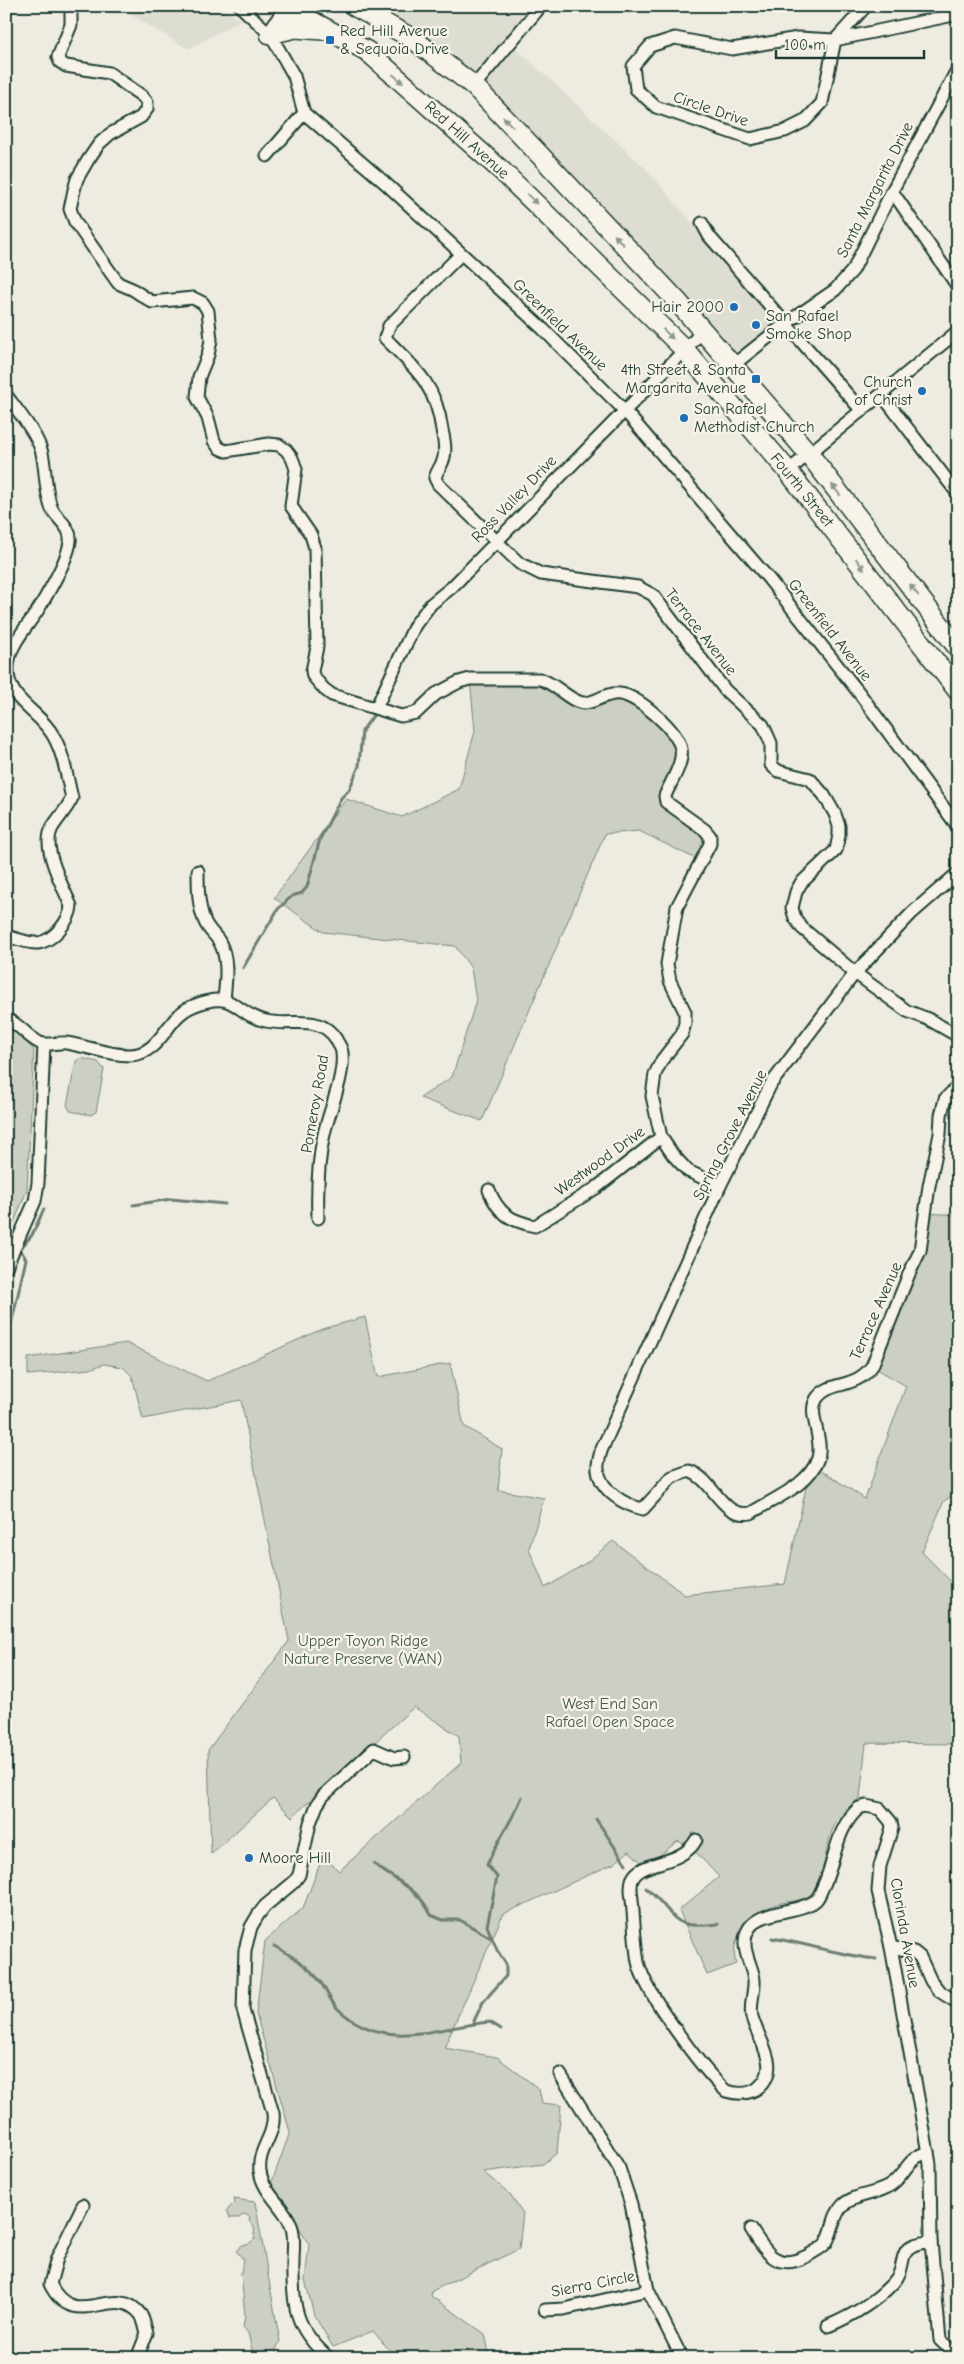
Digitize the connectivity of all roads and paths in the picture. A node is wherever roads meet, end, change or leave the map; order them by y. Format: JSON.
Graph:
{"nodes":[{"id":1,"x":71,"y":6,"type":"edge"},
{"id":2,"x":240,"y":6,"type":"edge"},
{"id":3,"x":354,"y":6,"type":"edge"},
{"id":4,"x":541,"y":6,"type":"edge"},
{"id":5,"x":866,"y":6,"type":"edge"},
{"id":6,"x":287,"y":7,"type":"edge"},
{"id":7,"x":958,"y":14,"type":"edge"},
{"id":8,"x":327,"y":30,"type":"junction"},
{"id":9,"x":270,"y":34,"type":"junction"},
{"id":10,"x":836,"y":40,"type":"junction"},
{"id":11,"x":958,"y":68,"type":"edge"},
{"id":12,"x":950,"y":83,"type":"junction"},
{"id":13,"x":474,"y":86,"type":"junction"},
{"id":14,"x":958,"y":94,"type":"edge"},
{"id":15,"x":304,"y":113,"type":"junction"},
{"id":16,"x":267,"y":156,"type":"dead end"},
{"id":17,"x":892,"y":190,"type":"junction"},
{"id":18,"x":702,"y":223,"type":"dead end"},
{"id":19,"x":461,"y":254,"type":"junction"},
{"id":20,"x":958,"y":287,"type":"edge"},
{"id":21,"x":633,"y":299,"type":"joint"},
{"id":22,"x":785,"y":324,"type":"junction"},
{"id":23,"x":958,"y":331,"type":"edge"},
{"id":24,"x":703,"y":332,"type":"junction"},
{"id":25,"x":684,"y":349,"type":"junction"},
{"id":26,"x":732,"y":366,"type":"junction"},
{"id":27,"x":6,"y":395,"type":"edge"},
{"id":28,"x":882,"y":395,"type":"junction"},
{"id":29,"x":624,"y":410,"type":"junction"},
{"id":30,"x":862,"y":412,"type":"junction"},
{"id":31,"x":809,"y":454,"type":"junction"},
{"id":32,"x":788,"y":471,"type":"junction"},
{"id":33,"x":958,"y":494,"type":"edge"},
{"id":34,"x":495,"y":541,"type":"junction"},
{"id":35,"x":958,"y":648,"type":"edge"},
{"id":36,"x":958,"y":691,"type":"edge"},
{"id":37,"x":376,"y":708,"type":"junction"},
{"id":38,"x":958,"y":828,"type":"edge"},
{"id":39,"x":198,"y":871,"type":"dead end"},
{"id":40,"x":958,"y":873,"type":"edge"},
{"id":41,"x":6,"y":936,"type":"edge"},
{"id":42,"x":855,"y":973,"type":"junction"},
{"id":43,"x":224,"y":999,"type":"junction"},
{"id":44,"x":6,"y":1018,"type":"edge"},
{"id":45,"x":958,"y":1036,"type":"edge"},
{"id":46,"x":44,"y":1044,"type":"junction"},
{"id":47,"x":958,"y":1086,"type":"edge"},
{"id":48,"x":661,"y":1137,"type":"junction"},
{"id":49,"x":720,"y":1186,"type":"junction"},
{"id":50,"x":489,"y":1190,"type":"dead end"},
{"id":51,"x":318,"y":1218,"type":"dead end"},
{"id":52,"x":6,"y":1268,"type":"edge"},
{"id":53,"x":611,"y":1430,"type":"joint"},
{"id":54,"x":404,"y":1757,"type":"dead end"},
{"id":55,"x":696,"y":1840,"type":"dead end"},
{"id":56,"x":891,"y":1948,"type":"junction"},
{"id":57,"x":958,"y":2003,"type":"edge"},
{"id":58,"x":560,"y":2074,"type":"dead end"},
{"id":59,"x":928,"y":2152,"type":"junction"},
{"id":60,"x":83,"y":2205,"type":"dead end"},
{"id":61,"x":751,"y":2229,"type":"dead end"},
{"id":62,"x":931,"y":2242,"type":"junction"},
{"id":63,"x":648,"y":2290,"type":"junction"},
{"id":64,"x":545,"y":2310,"type":"dead end"},
{"id":65,"x":828,"y":2326,"type":"dead end"},
{"id":66,"x":958,"y":2357,"type":"edge"},
{"id":67,"x":136,"y":2358,"type":"edge"},
{"id":68,"x":329,"y":2358,"type":"edge"},
{"id":69,"x":682,"y":2358,"type":"edge"}],
"edges":[{"from":1,"to":37,"type":"street"},
{"from":2,"to":9,"type":"street"},
{"from":3,"to":13,"type":"main road"},
{"from":4,"to":13,"type":"street"},
{"from":5,"to":10,"type":"street"},
{"from":6,"to":8,"type":"main road","name":"Red Hill Avenue"},
{"from":6,"to":9,"type":"street"},
{"from":7,"to":10,"type":"street"},
{"from":8,"to":9,"type":"main road"},
{"from":8,"to":21,"type":"main road","name":"Red Hill Avenue","one_way":true},
{"from":9,"to":15,"type":"street"},
{"from":10,"to":10,"type":"street","name":"Circle Drive"},
{"from":11,"to":12,"type":"street","name":"Santa Margarita Drive"},
{"from":12,"to":14,"type":"street"},
{"from":12,"to":17,"type":"street","name":"Santa Margarita Drive"},
{"from":24,"to":13,"type":"main road","name":"Fourth Street","one_way":true},
{"from":15,"to":16,"type":"street"},
{"from":15,"to":19,"type":"street","name":"Greenfield Avenue"},
{"from":17,"to":20,"type":"street"},
{"from":17,"to":22,"type":"street","name":"Santa Margarita Drive"},
{"from":18,"to":22,"type":"street"},
{"from":19,"to":29,"type":"street","name":"Greenfield Avenue"},
{"from":19,"to":34,"type":"street","name":"Terrace Avenue"},
{"from":21,"to":25,"type":"main road","name":"Fourth Street","one_way":true},
{"from":22,"to":26,"type":"street","name":"Santa Margarita Drive"},
{"from":22,"to":30,"type":"street"},
{"from":23,"to":28,"type":"street"},
{"from":24,"to":25,"type":"street","name":"Ross Valley Drive"},
{"from":24,"to":26,"type":"main road","name":"Fourth Street"},
{"from":25,"to":29,"type":"street","name":"Ross Valley Drive"},
{"from":25,"to":32,"type":"main road","name":"Fourth Street"},
{"from":26,"to":31,"type":"main road","name":"Fourth Street"},
{"from":27,"to":41,"type":"street"},
{"from":28,"to":30,"type":"street"},
{"from":28,"to":33,"type":"street"},
{"from":29,"to":34,"type":"street","name":"Ross Valley Drive"},
{"from":29,"to":38,"type":"street","name":"Greenfield Avenue"},
{"from":30,"to":31,"type":"street"},
{"from":31,"to":32,"type":"street"},
{"from":35,"to":31,"type":"main road","name":"Fourth Street","one_way":true},
{"from":32,"to":36,"type":"main road","name":"Fourth Street","one_way":true},
{"from":34,"to":37,"type":"street","name":"Ross Valley Drive"},
{"from":34,"to":42,"type":"street","name":"Terrace Avenue"},
{"from":37,"to":48,"type":"street"},
{"from":39,"to":43,"type":"street"},
{"from":40,"to":42,"type":"street","name":"Spring Grove Avenue"},
{"from":42,"to":45,"type":"street","name":"Terrace Avenue"},
{"from":42,"to":49,"type":"street","name":"Spring Grove Avenue"},
{"from":43,"to":46,"type":"street"},
{"from":43,"to":51,"type":"street","name":"Pomeroy Road"},
{"from":44,"to":46,"type":"street"},
{"from":46,"to":52,"type":"street"},
{"from":47,"to":53,"type":"street","name":"Terrace Avenue"},
{"from":48,"to":49,"type":"street"},
{"from":48,"to":50,"type":"street","name":"Westwood Drive"},
{"from":49,"to":53,"type":"street","name":"Spring Grove Avenue"},
{"from":54,"to":68,"type":"street"},
{"from":55,"to":56,"type":"street","name":"Clorinda Avenue"},
{"from":56,"to":57,"type":"street"},
{"from":56,"to":59,"type":"street","name":"Clorinda Avenue"},
{"from":58,"to":63,"type":"street"},
{"from":59,"to":61,"type":"street"},
{"from":59,"to":62,"type":"street","name":"Clorinda Avenue"},
{"from":60,"to":67,"type":"street"},
{"from":62,"to":65,"type":"street"},
{"from":62,"to":66,"type":"street","name":"Clorinda Avenue"},
{"from":63,"to":64,"type":"street","name":"Sierra Circle"},
{"from":63,"to":69,"type":"street"}]}
